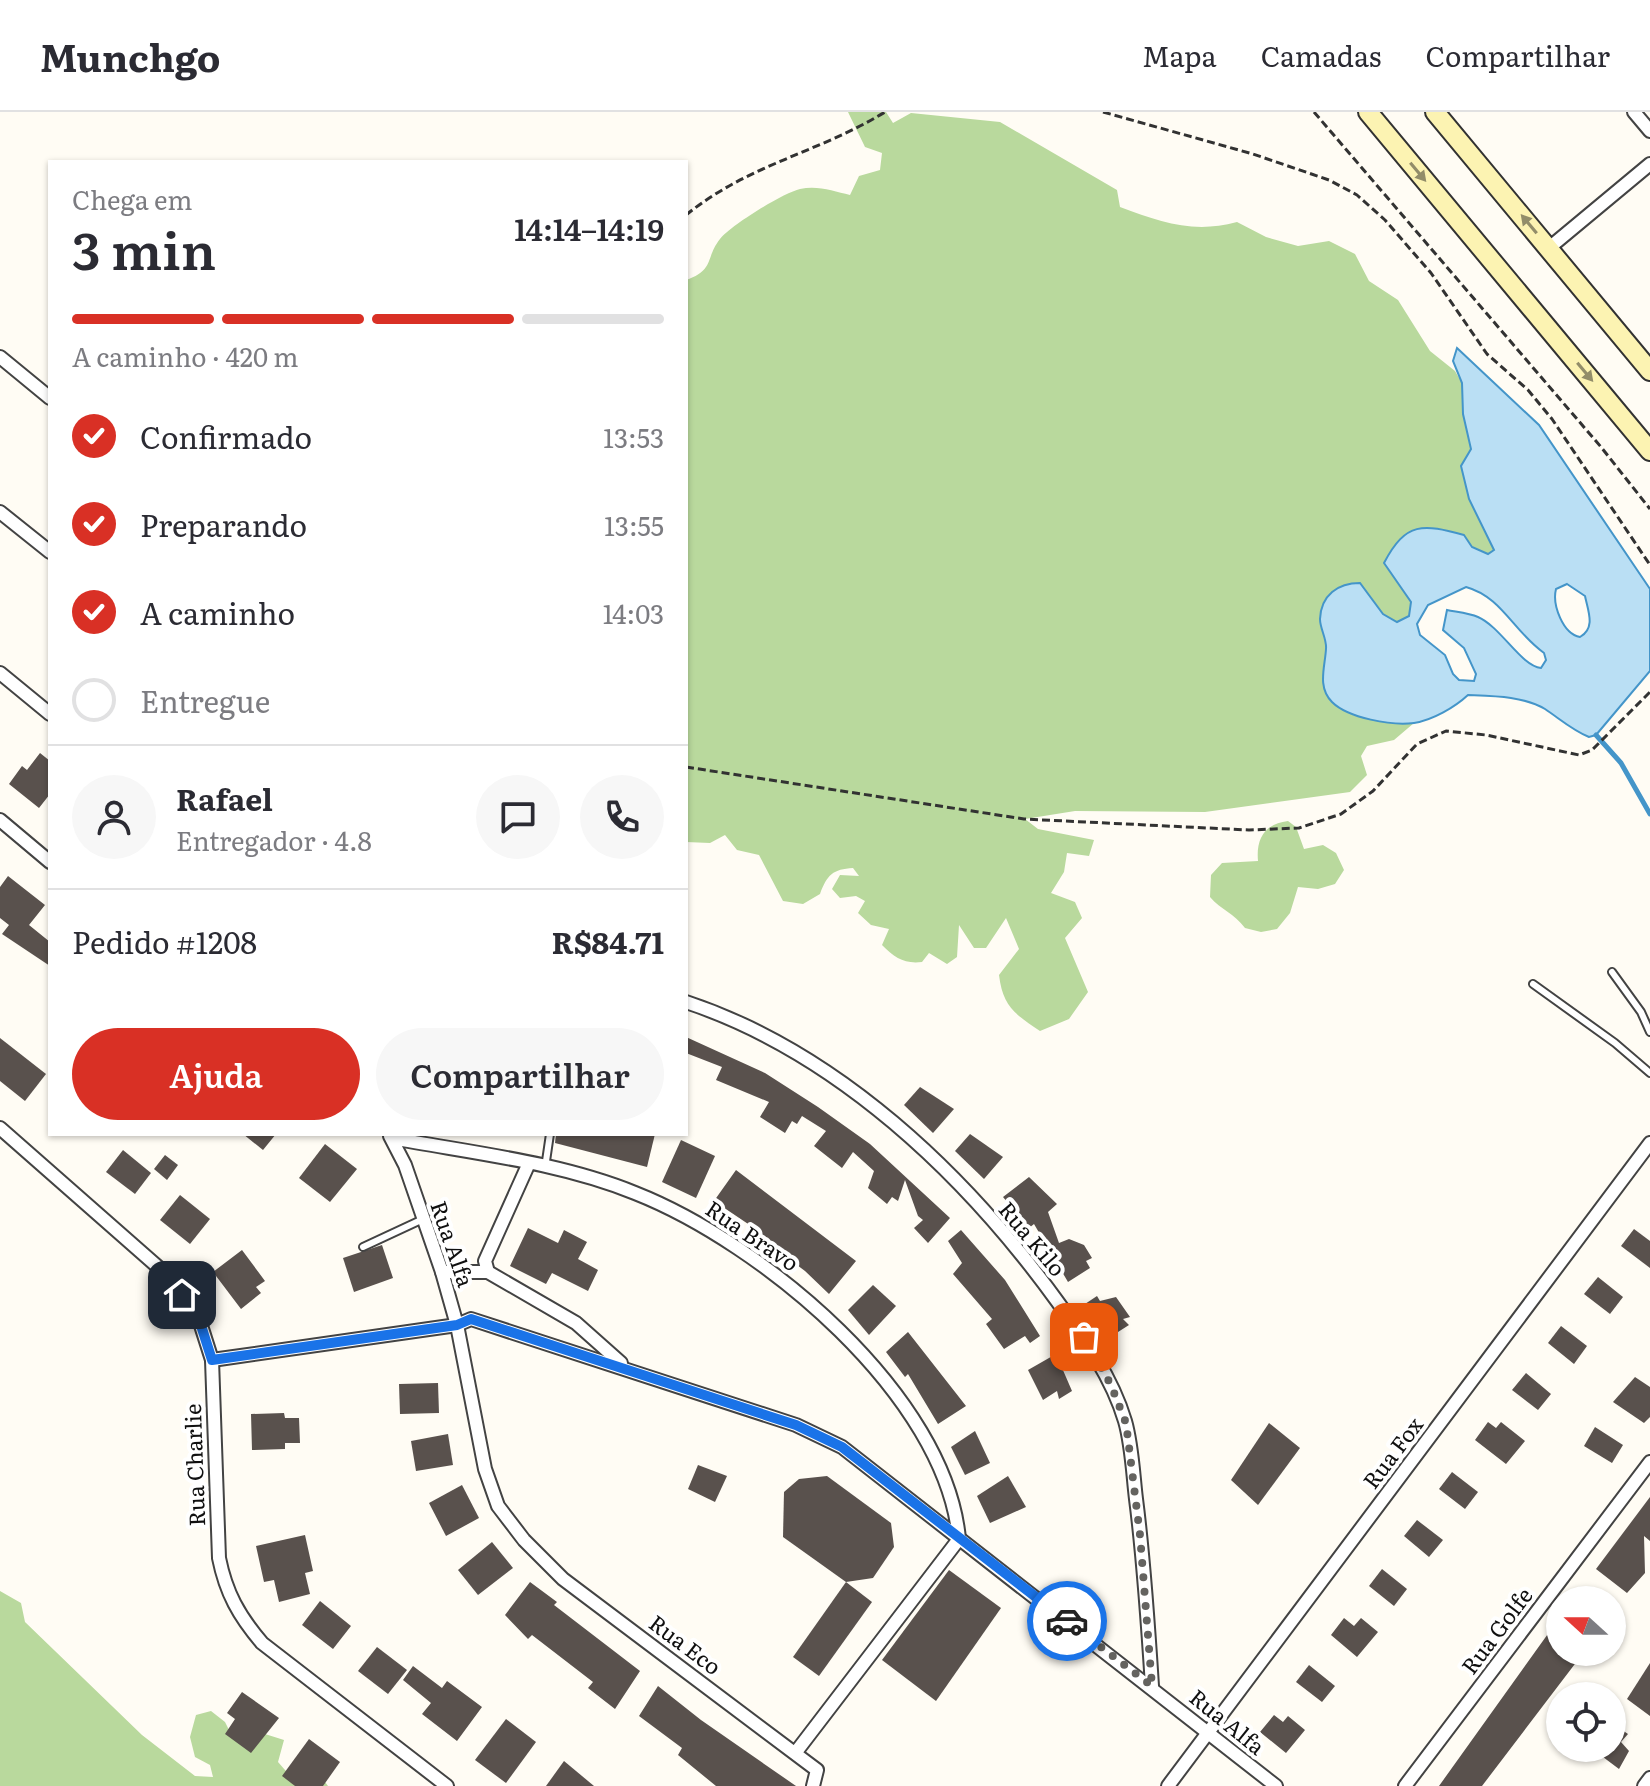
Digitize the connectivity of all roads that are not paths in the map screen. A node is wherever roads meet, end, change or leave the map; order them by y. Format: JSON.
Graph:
{"nodes":[{"id":1,"x":1368,"y":112,"type":"edge"},
{"id":2,"x":1435,"y":112,"type":"edge"},
{"id":3,"x":1634,"y":112,"type":"edge"},
{"id":4,"x":1650,"y":131,"type":"edge"},
{"id":5,"x":1650,"y":164,"type":"edge"},
{"id":6,"x":1549,"y":248,"type":"junction"},
{"id":7,"x":0,"y":357,"type":"edge"},
{"id":8,"x":1650,"y":371,"type":"edge"},
{"id":9,"x":48,"y":396,"type":"edge"},
{"id":10,"x":1650,"y":451,"type":"edge"},
{"id":11,"x":0,"y":512,"type":"edge"},
{"id":12,"x":48,"y":550,"type":"edge"},
{"id":13,"x":0,"y":673,"type":"edge"},
{"id":14,"x":48,"y":712,"type":"edge"},
{"id":15,"x":0,"y":820,"type":"edge"},
{"id":16,"x":48,"y":857,"type":"edge"},
{"id":17,"x":1612,"y":972,"type":"dead end"},
{"id":18,"x":1533,"y":984,"type":"dead end"},
{"id":19,"x":688,"y":1003,"type":"edge"},
{"id":20,"x":1650,"y":1032,"type":"edge"},
{"id":21,"x":1650,"y":1073,"type":"edge"},
{"id":22,"x":0,"y":1128,"type":"edge"},
{"id":23,"x":389,"y":1136,"type":"edge"},
{"id":24,"x":550,"y":1136,"type":"edge"},
{"id":25,"x":1650,"y":1143,"type":"edge"},
{"id":26,"x":529,"y":1163,"type":"junction"},
{"id":27,"x":545,"y":1168,"type":"junction"},
{"id":28,"x":421,"y":1220,"type":"junction"},
{"id":29,"x":363,"y":1247,"type":"dead end"},
{"id":30,"x":442,"y":1272,"type":"junction"},
{"id":31,"x":488,"y":1272,"type":"junction"},
{"id":32,"x":457,"y":1325,"type":"junction"},
{"id":33,"x":212,"y":1360,"type":"junction"},
{"id":34,"x":623,"y":1366,"type":"junction"},
{"id":35,"x":1650,"y":1462,"type":"edge"},
{"id":36,"x":959,"y":1539,"type":"junction"},
{"id":37,"x":1152,"y":1686,"type":"junction"},
{"id":38,"x":1207,"y":1734,"type":"junction"},
{"id":39,"x":796,"y":1752,"type":"junction"},
{"id":40,"x":1650,"y":1778,"type":"edge"},
{"id":41,"x":447,"y":1786,"type":"edge"},
{"id":42,"x":813,"y":1786,"type":"edge"},
{"id":43,"x":1168,"y":1786,"type":"edge"},
{"id":44,"x":1276,"y":1786,"type":"edge"},
{"id":45,"x":1405,"y":1786,"type":"edge"},
{"id":46,"x":1644,"y":1786,"type":"edge"}],
"edges":[{"from":1,"to":10,"type":"main road","one_way":true},
{"from":6,"to":2,"type":"main road","one_way":true},
{"from":3,"to":4,"type":"street"},
{"from":5,"to":6,"type":"street"},
{"from":6,"to":8,"type":"main road"},
{"from":7,"to":9,"type":"street"},
{"from":11,"to":12,"type":"street"},
{"from":13,"to":14,"type":"street"},
{"from":15,"to":16,"type":"street"},
{"from":17,"to":20,"type":"lane"},
{"from":18,"to":21,"type":"lane"},
{"from":19,"to":37,"type":"street","name":"Rua Kilo"},
{"from":22,"to":33,"type":"street","name":"Rua Charlie"},
{"from":23,"to":26,"type":"street","name":"Rua Bravo"},
{"from":23,"to":28,"type":"street","name":"Rua Alfa"},
{"from":24,"to":27,"type":"lane"},
{"from":25,"to":38,"type":"street","name":"Rua Fox"},
{"from":26,"to":27,"type":"street","name":"Rua Bravo"},
{"from":26,"to":31,"type":"street"},
{"from":27,"to":36,"type":"street","name":"Rua Bravo"},
{"from":28,"to":29,"type":"lane"},
{"from":28,"to":30,"type":"street","name":"Rua Alfa"},
{"from":30,"to":31,"type":"street"},
{"from":30,"to":32,"type":"street","name":"Rua Alfa"},
{"from":31,"to":34,"type":"street"},
{"from":32,"to":33,"type":"street"},
{"from":32,"to":34,"type":"street","name":"Rua Alfa"},
{"from":32,"to":39,"type":"street","name":"Rua Eco"},
{"from":33,"to":41,"type":"street","name":"Rua Charlie"},
{"from":34,"to":36,"type":"street","name":"Rua Alfa"},
{"from":35,"to":45,"type":"street","name":"Rua Golfe"},
{"from":36,"to":37,"type":"street","name":"Rua Alfa"},
{"from":36,"to":39,"type":"street"},
{"from":37,"to":38,"type":"street","name":"Rua Alfa"},
{"from":38,"to":43,"type":"street","name":"Rua Fox"},
{"from":38,"to":44,"type":"street","name":"Rua Alfa"},
{"from":39,"to":42,"type":"street"},
{"from":40,"to":46,"type":"street"}]}
